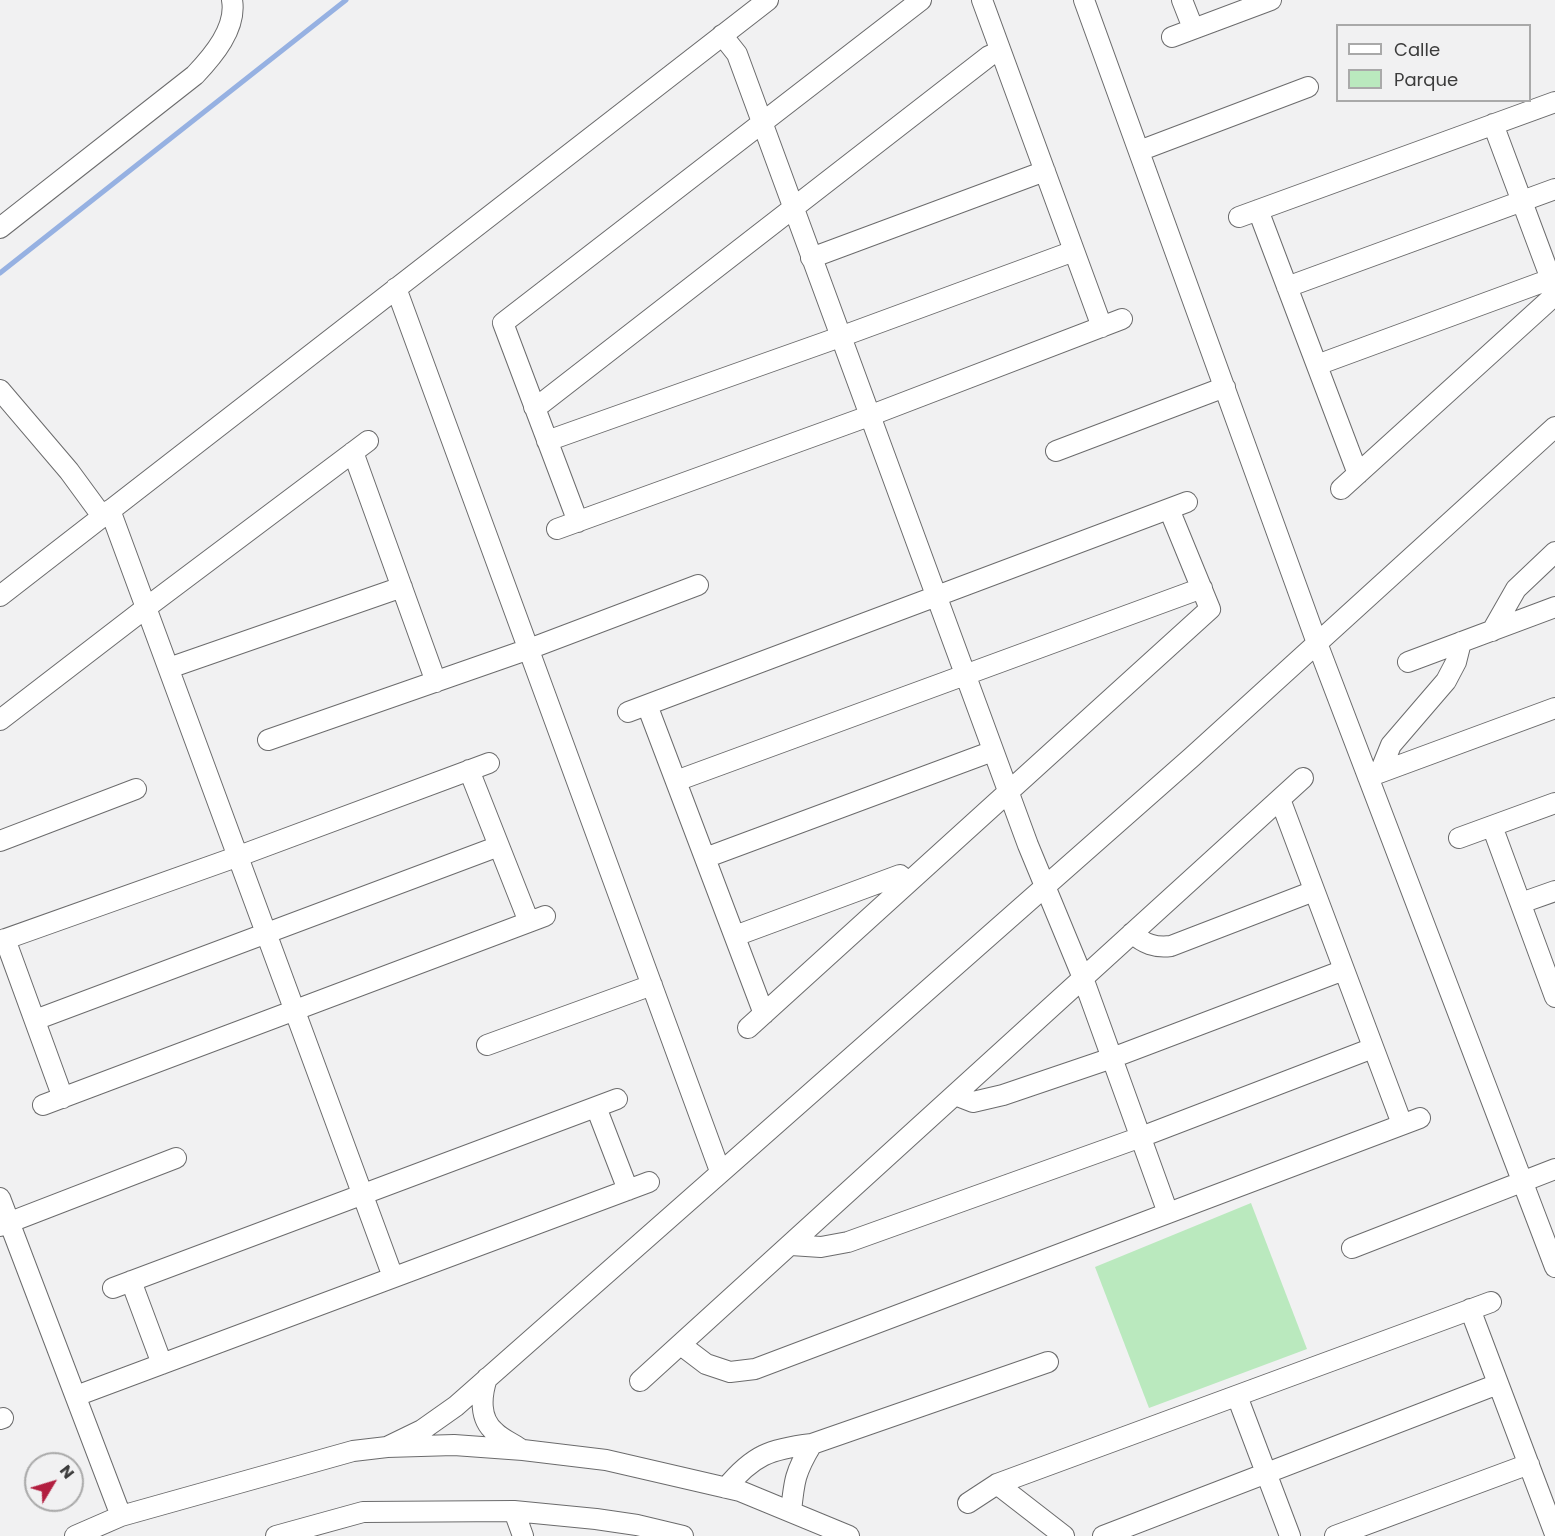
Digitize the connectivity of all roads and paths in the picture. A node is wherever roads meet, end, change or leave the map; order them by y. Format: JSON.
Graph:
{"nodes":[{"id":1,"x":232,"y":0,"type":"edge"},
{"id":2,"x":768,"y":0,"type":"edge"},
{"id":3,"x":921,"y":0,"type":"edge"},
{"id":4,"x":982,"y":0,"type":"edge"},
{"id":5,"x":1084,"y":0,"type":"edge"},
{"id":6,"x":1182,"y":0,"type":"edge"},
{"id":7,"x":1271,"y":0,"type":"edge"},
{"id":8,"x":1193,"y":28,"type":"junction"},
{"id":9,"x":722,"y":35,"type":"junction"},
{"id":10,"x":1172,"y":37,"type":"dead end"},
{"id":11,"x":1000,"y":51,"type":"junction"},
{"id":12,"x":1308,"y":87,"type":"dead end"},
{"id":13,"x":1555,"y":102,"type":"edge"},
{"id":14,"x":762,"y":122,"type":"junction"},
{"id":15,"x":1493,"y":124,"type":"junction"},
{"id":16,"x":1138,"y":151,"type":"junction"},
{"id":17,"x":1045,"y":171,"type":"junction"},
{"id":18,"x":1555,"y":189,"type":"edge"},
{"id":19,"x":1521,"y":200,"type":"junction"},
{"id":20,"x":793,"y":207,"type":"junction"},
{"id":21,"x":1258,"y":210,"type":"junction"},
{"id":22,"x":1239,"y":217,"type":"dead end"},
{"id":23,"x":0,"y":228,"type":"edge"},
{"id":24,"x":1074,"y":251,"type":"junction"},
{"id":25,"x":811,"y":258,"type":"junction"},
{"id":26,"x":1287,"y":287,"type":"junction"},
{"id":27,"x":396,"y":288,"type":"junction"},
{"id":28,"x":1554,"y":288,"type":"edge"},
{"id":29,"x":1122,"y":319,"type":"dead end"},
{"id":30,"x":1102,"y":327,"type":"junction"},
{"id":31,"x":840,"y":337,"type":"junction"},
{"id":32,"x":1317,"y":365,"type":"junction"},
{"id":33,"x":1224,"y":387,"type":"junction"},
{"id":34,"x":0,"y":390,"type":"edge"},
{"id":35,"x":534,"y":407,"type":"junction"},
{"id":36,"x":869,"y":416,"type":"junction"},
{"id":37,"x":1555,"y":427,"type":"edge"},
{"id":38,"x":547,"y":441,"type":"junction"},
{"id":39,"x":1056,"y":451,"type":"dead end"},
{"id":40,"x":1358,"y":474,"type":"junction"},
{"id":41,"x":1341,"y":489,"type":"dead end"},
{"id":42,"x":106,"y":513,"type":"junction"},
{"id":43,"x":578,"y":522,"type":"junction"},
{"id":44,"x":556,"y":530,"type":"dead end"},
{"id":45,"x":1555,"y":552,"type":"edge"},
{"id":46,"x":698,"y":585,"type":"dead end"},
{"id":47,"x":402,"y":587,"type":"junction"},
{"id":48,"x":1202,"y":588,"type":"junction"},
{"id":49,"x":0,"y":596,"type":"edge"},
{"id":50,"x":936,"y":596,"type":"junction"},
{"id":51,"x":147,"y":607,"type":"junction"},
{"id":52,"x":1555,"y":607,"type":"edge"},
{"id":53,"x":1491,"y":631,"type":"junction"},
{"id":54,"x":1461,"y":642,"type":"junction"},
{"id":55,"x":1317,"y":643,"type":"junction"},
{"id":56,"x":529,"y":649,"type":"junction"},
{"id":57,"x":1408,"y":662,"type":"dead end"},
{"id":58,"x":169,"y":668,"type":"junction"},
{"id":59,"x":965,"y":675,"type":"junction"},
{"id":60,"x":436,"y":682,"type":"junction"},
{"id":61,"x":647,"y":705,"type":"junction"},
{"id":62,"x":1555,"y":708,"type":"edge"},
{"id":63,"x":628,"y":712,"type":"dead end"},
{"id":64,"x":0,"y":720,"type":"edge"},
{"id":65,"x":268,"y":740,"type":"dead end"},
{"id":66,"x":993,"y":751,"type":"junction"},
{"id":67,"x":489,"y":763,"type":"dead end"},
{"id":68,"x":469,"y":770,"type":"junction"},
{"id":69,"x":1374,"y":775,"type":"junction"},
{"id":70,"x":1303,"y":777,"type":"dead end"},
{"id":71,"x":676,"y":781,"type":"junction"},
{"id":72,"x":136,"y":789,"type":"dead end"},
{"id":73,"x":1008,"y":791,"type":"junction"},
{"id":74,"x":1280,"y":799,"type":"junction"},
{"id":75,"x":1555,"y":803,"type":"edge"},
{"id":76,"x":1492,"y":826,"type":"junction"},
{"id":77,"x":1459,"y":838,"type":"dead end"},
{"id":78,"x":0,"y":841,"type":"edge"},
{"id":79,"x":499,"y":846,"type":"junction"},
{"id":80,"x":239,"y":856,"type":"junction"},
{"id":81,"x":705,"y":858,"type":"junction"},
{"id":82,"x":908,"y":883,"type":"junction"},
{"id":83,"x":1046,"y":886,"type":"junction"},
{"id":84,"x":1314,"y":891,"type":"junction"},
{"id":85,"x":1555,"y":891,"type":"edge"},
{"id":86,"x":1521,"y":903,"type":"junction"},
{"id":87,"x":267,"y":932,"type":"junction"},
{"id":88,"x":1132,"y":933,"type":"junction"},
{"id":89,"x":735,"y":936,"type":"junction"},
{"id":90,"x":3,"y":940,"type":"edge"},
{"id":91,"x":1344,"y":970,"type":"junction"},
{"id":92,"x":1083,"y":978,"type":"junction"},
{"id":93,"x":1553,"y":985,"type":"edge"},
{"id":94,"x":652,"y":986,"type":"junction"},
{"id":95,"x":296,"y":1010,"type":"junction"},
{"id":96,"x":764,"y":1014,"type":"junction"},
{"id":97,"x":35,"y":1020,"type":"junction"},
{"id":98,"x":748,"y":1028,"type":"dead end"},
{"id":99,"x":488,"y":1045,"type":"dead end"},
{"id":100,"x":1373,"y":1048,"type":"junction"},
{"id":101,"x":1112,"y":1058,"type":"junction"},
{"id":102,"x":955,"y":1095,"type":"junction"},
{"id":103,"x":63,"y":1098,"type":"junction"},
{"id":104,"x":618,"y":1099,"type":"dead end"},
{"id":105,"x":43,"y":1105,"type":"dead end"},
{"id":106,"x":596,"y":1107,"type":"junction"},
{"id":107,"x":1141,"y":1137,"type":"junction"},
{"id":108,"x":176,"y":1158,"type":"dead end"},
{"id":109,"x":1555,"y":1169,"type":"edge"},
{"id":110,"x":720,"y":1171,"type":"junction"},
{"id":111,"x":1522,"y":1181,"type":"junction"},
{"id":112,"x":649,"y":1182,"type":"dead end"},
{"id":113,"x":628,"y":1190,"type":"junction"},
{"id":114,"x":362,"y":1195,"type":"junction"},
{"id":115,"x":0,"y":1198,"type":"edge"},
{"id":116,"x":1168,"y":1213,"type":"junction"},
{"id":117,"x":5,"y":1224,"type":"edge"},
{"id":118,"x":791,"y":1245,"type":"junction"},
{"id":119,"x":1352,"y":1248,"type":"dead end"},
{"id":120,"x":1555,"y":1267,"type":"edge"},
{"id":121,"x":393,"y":1277,"type":"junction"},
{"id":122,"x":1491,"y":1302,"type":"dead end"},
{"id":123,"x":1470,"y":1309,"type":"junction"},
{"id":124,"x":681,"y":1345,"type":"junction"},
{"id":125,"x":1048,"y":1362,"type":"dead end"},
{"id":126,"x":162,"y":1364,"type":"junction"},
{"id":127,"x":487,"y":1378,"type":"junction"},
{"id":128,"x":640,"y":1381,"type":"dead end"},
{"id":129,"x":1498,"y":1384,"type":"junction"},
{"id":130,"x":1237,"y":1395,"type":"junction"},
{"id":131,"x":76,"y":1396,"type":"junction"},
{"id":132,"x":812,"y":1444,"type":"junction"},
{"id":133,"x":387,"y":1447,"type":"junction"},
{"id":134,"x":522,"y":1450,"type":"junction"},
{"id":135,"x":1529,"y":1464,"type":"junction"},
{"id":136,"x":1266,"y":1472,"type":"junction"},
{"id":137,"x":997,"y":1484,"type":"junction"},
{"id":138,"x":726,"y":1488,"type":"junction"},
{"id":139,"x":968,"y":1503,"type":"dead end"},
{"id":140,"x":514,"y":1511,"type":"junction"},
{"id":141,"x":791,"y":1512,"type":"junction"},
{"id":142,"x":121,"y":1516,"type":"junction"},
{"id":143,"x":638,"y":1526,"type":"junction"},
{"id":144,"x":1555,"y":1534,"type":"edge"},
{"id":145,"x":75,"y":1536,"type":"edge"},
{"id":146,"x":276,"y":1536,"type":"edge"},
{"id":147,"x":524,"y":1536,"type":"edge"},
{"id":148,"x":617,"y":1536,"type":"edge"},
{"id":149,"x":683,"y":1536,"type":"edge"},
{"id":150,"x":849,"y":1536,"type":"edge"},
{"id":151,"x":1064,"y":1536,"type":"edge"},
{"id":152,"x":1103,"y":1536,"type":"edge"},
{"id":153,"x":1290,"y":1536,"type":"edge"},
{"id":154,"x":1335,"y":1536,"type":"edge"}],
"edges":[{"from":1,"to":23,"type":"street"},
{"from":2,"to":9,"type":"street"},
{"from":3,"to":14,"type":"street"},
{"from":4,"to":11,"type":"street"},
{"from":5,"to":16,"type":"street"},
{"from":6,"to":8,"type":"street"},
{"from":7,"to":8,"type":"street"},
{"from":8,"to":10,"type":"street"},
{"from":9,"to":14,"type":"street"},
{"from":9,"to":27,"type":"street"},
{"from":11,"to":17,"type":"street"},
{"from":11,"to":20,"type":"street"},
{"from":12,"to":16,"type":"street"},
{"from":13,"to":15,"type":"street"},
{"from":14,"to":20,"type":"street"},
{"from":14,"to":35,"type":"street"},
{"from":15,"to":19,"type":"street"},
{"from":15,"to":21,"type":"street"},
{"from":16,"to":33,"type":"street"},
{"from":17,"to":24,"type":"street"},
{"from":17,"to":25,"type":"street"},
{"from":18,"to":19,"type":"street"},
{"from":19,"to":26,"type":"street"},
{"from":19,"to":28,"type":"street"},
{"from":20,"to":25,"type":"street"},
{"from":20,"to":35,"type":"street"},
{"from":21,"to":22,"type":"street"},
{"from":21,"to":26,"type":"street"},
{"from":24,"to":30,"type":"street"},
{"from":24,"to":31,"type":"street"},
{"from":25,"to":31,"type":"street"},
{"from":26,"to":32,"type":"street"},
{"from":27,"to":42,"type":"street"},
{"from":27,"to":56,"type":"street"},
{"from":28,"to":32,"type":"street"},
{"from":28,"to":40,"type":"street"},
{"from":29,"to":30,"type":"street"},
{"from":30,"to":36,"type":"street"},
{"from":31,"to":36,"type":"street"},
{"from":31,"to":38,"type":"street"},
{"from":32,"to":40,"type":"street"},
{"from":33,"to":39,"type":"street"},
{"from":33,"to":55,"type":"street"},
{"from":34,"to":42,"type":"street"},
{"from":35,"to":38,"type":"street"},
{"from":36,"to":43,"type":"street"},
{"from":36,"to":50,"type":"street"},
{"from":37,"to":55,"type":"street"},
{"from":38,"to":43,"type":"street"},
{"from":40,"to":41,"type":"street"},
{"from":42,"to":49,"type":"street"},
{"from":42,"to":51,"type":"street"},
{"from":43,"to":44,"type":"street"},
{"from":45,"to":53,"type":"street"},
{"from":46,"to":56,"type":"street"},
{"from":47,"to":51,"type":"street"},
{"from":47,"to":58,"type":"street"},
{"from":47,"to":60,"type":"street"},
{"from":48,"to":50,"type":"street"},
{"from":48,"to":59,"type":"street"},
{"from":48,"to":73,"type":"street"},
{"from":50,"to":59,"type":"street"},
{"from":50,"to":61,"type":"street"},
{"from":51,"to":58,"type":"street"},
{"from":51,"to":64,"type":"street"},
{"from":52,"to":53,"type":"street"},
{"from":53,"to":54,"type":"street"},
{"from":54,"to":57,"type":"street"},
{"from":54,"to":69,"type":"street"},
{"from":55,"to":69,"type":"street"},
{"from":55,"to":83,"type":"street"},
{"from":56,"to":60,"type":"street"},
{"from":56,"to":94,"type":"street"},
{"from":58,"to":80,"type":"street"},
{"from":59,"to":66,"type":"street"},
{"from":59,"to":71,"type":"street"},
{"from":60,"to":65,"type":"street"},
{"from":61,"to":63,"type":"street"},
{"from":61,"to":71,"type":"street"},
{"from":62,"to":69,"type":"street"},
{"from":66,"to":73,"type":"street"},
{"from":66,"to":81,"type":"street"},
{"from":67,"to":68,"type":"street"},
{"from":68,"to":79,"type":"street"},
{"from":68,"to":80,"type":"street"},
{"from":69,"to":111,"type":"street"},
{"from":70,"to":74,"type":"street"},
{"from":71,"to":81,"type":"street"},
{"from":72,"to":78,"type":"street"},
{"from":73,"to":82,"type":"street"},
{"from":73,"to":83,"type":"street"},
{"from":74,"to":84,"type":"street"},
{"from":74,"to":88,"type":"street"},
{"from":75,"to":76,"type":"street"},
{"from":76,"to":77,"type":"street"},
{"from":76,"to":86,"type":"street"},
{"from":79,"to":87,"type":"street"},
{"from":79,"to":95,"type":"street"},
{"from":80,"to":87,"type":"street"},
{"from":80,"to":90,"type":"street"},
{"from":81,"to":89,"type":"street"},
{"from":82,"to":89,"type":"street"},
{"from":82,"to":96,"type":"street"},
{"from":83,"to":92,"type":"street"},
{"from":83,"to":110,"type":"street"},
{"from":84,"to":88,"type":"street"},
{"from":84,"to":91,"type":"street"},
{"from":85,"to":86,"type":"street"},
{"from":86,"to":93,"type":"street"},
{"from":87,"to":95,"type":"street"},
{"from":87,"to":97,"type":"street"},
{"from":88,"to":92,"type":"street"},
{"from":89,"to":96,"type":"street"},
{"from":90,"to":97,"type":"street"},
{"from":91,"to":100,"type":"street"},
{"from":91,"to":101,"type":"street"},
{"from":92,"to":101,"type":"street"},
{"from":92,"to":102,"type":"street"},
{"from":94,"to":99,"type":"street"},
{"from":94,"to":110,"type":"street"},
{"from":95,"to":103,"type":"street"},
{"from":95,"to":114,"type":"street"},
{"from":96,"to":98,"type":"street"},
{"from":97,"to":103,"type":"street"},
{"from":100,"to":107,"type":"street"},
{"from":100,"to":116,"type":"street"},
{"from":101,"to":102,"type":"street"},
{"from":101,"to":107,"type":"street"},
{"from":102,"to":118,"type":"street"},
{"from":103,"to":105,"type":"street"},
{"from":104,"to":106,"type":"street"},
{"from":106,"to":113,"type":"street"},
{"from":106,"to":114,"type":"street"},
{"from":107,"to":116,"type":"street"},
{"from":107,"to":118,"type":"street"},
{"from":108,"to":117,"type":"street"},
{"from":109,"to":111,"type":"street"},
{"from":110,"to":127,"type":"street"},
{"from":111,"to":119,"type":"street"},
{"from":111,"to":120,"type":"street"},
{"from":112,"to":113,"type":"street"},
{"from":113,"to":121,"type":"street"},
{"from":114,"to":121,"type":"street"},
{"from":114,"to":126,"type":"street"},
{"from":115,"to":117,"type":"street"},
{"from":116,"to":124,"type":"street"},
{"from":117,"to":131,"type":"street"},
{"from":118,"to":124,"type":"street"},
{"from":121,"to":126,"type":"street"},
{"from":122,"to":123,"type":"street"},
{"from":123,"to":129,"type":"street"},
{"from":123,"to":130,"type":"street"},
{"from":124,"to":128,"type":"street"},
{"from":125,"to":132,"type":"street"},
{"from":126,"to":131,"type":"street"},
{"from":127,"to":133,"type":"street"},
{"from":127,"to":134,"type":"street"},
{"from":129,"to":135,"type":"street"},
{"from":129,"to":136,"type":"street"},
{"from":130,"to":136,"type":"street"},
{"from":130,"to":137,"type":"street"},
{"from":131,"to":142,"type":"street"},
{"from":132,"to":138,"type":"street"},
{"from":132,"to":141,"type":"street"},
{"from":133,"to":134,"type":"street"},
{"from":133,"to":142,"type":"street"},
{"from":134,"to":138,"type":"street"},
{"from":135,"to":144,"type":"street"},
{"from":135,"to":154,"type":"street"},
{"from":136,"to":152,"type":"street"},
{"from":136,"to":153,"type":"street"},
{"from":137,"to":139,"type":"street"},
{"from":137,"to":151,"type":"street"},
{"from":138,"to":141,"type":"street"},
{"from":140,"to":143,"type":"street"},
{"from":140,"to":146,"type":"street"},
{"from":140,"to":147,"type":"street"},
{"from":141,"to":150,"type":"street"},
{"from":142,"to":145,"type":"street"},
{"from":143,"to":148,"type":"street"},
{"from":143,"to":149,"type":"street"}]}
